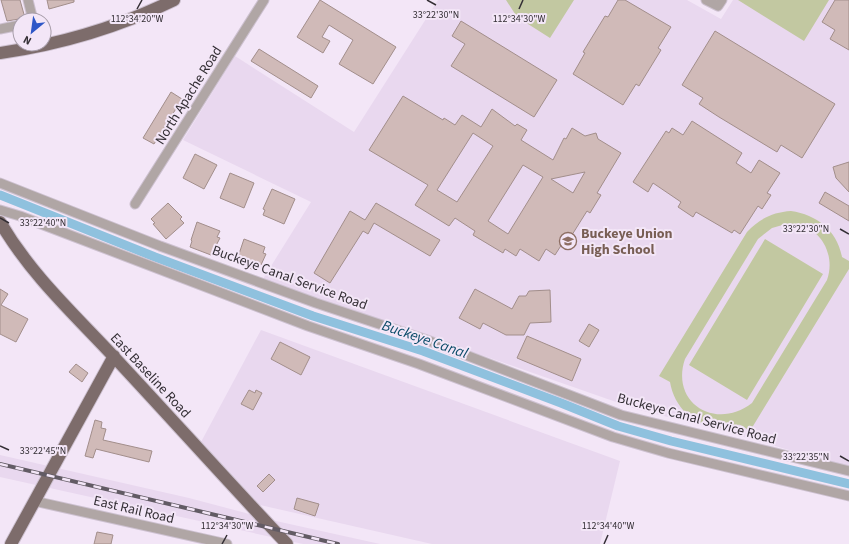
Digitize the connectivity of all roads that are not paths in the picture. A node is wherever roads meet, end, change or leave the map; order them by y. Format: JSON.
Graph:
{"nodes":[{"id":1,"x":28,"y":0,"type":"edge"},
{"id":2,"x":174,"y":0,"type":"edge"},
{"id":3,"x":264,"y":0,"type":"edge"},
{"id":4,"x":706,"y":0,"type":"edge"},
{"id":5,"x":720,"y":3,"type":"edge"},
{"id":6,"x":31,"y":12,"type":"edge"},
{"id":7,"x":12,"y":27,"type":"edge"},
{"id":8,"x":0,"y":29,"type":"edge"},
{"id":9,"x":52,"y":42,"type":"edge"},
{"id":10,"x":12,"y":52,"type":"edge"},
{"id":11,"x":0,"y":54,"type":"edge"},
{"id":12,"x":0,"y":183,"type":"edge"},
{"id":13,"x":135,"y":204,"type":"dead end"},
{"id":14,"x":0,"y":210,"type":"edge"},
{"id":15,"x":0,"y":222,"type":"edge"},
{"id":16,"x":114,"y":356,"type":"junction"},
{"id":17,"x":849,"y":471,"type":"edge"},
{"id":18,"x":849,"y":496,"type":"edge"},
{"id":19,"x":34,"y":501,"type":"junction"},
{"id":20,"x":11,"y":544,"type":"edge"},
{"id":21,"x":227,"y":544,"type":"edge"},
{"id":22,"x":287,"y":544,"type":"edge"}],
"edges":[{"from":1,"to":6,"type":"street"},
{"from":2,"to":9,"type":"main road"},
{"from":3,"to":13,"type":"street","name":"North Apache Road"},
{"from":4,"to":5,"type":"street"},
{"from":7,"to":8,"type":"street"},
{"from":10,"to":11,"type":"main road"},
{"from":12,"to":17,"type":"street","name":"Buckeye Canal Service Road"},
{"from":14,"to":18,"type":"street"},
{"from":15,"to":16,"type":"main road","name":"East Baseline Road"},
{"from":16,"to":19,"type":"main road"},
{"from":16,"to":22,"type":"main road","name":"East Baseline Road"},
{"from":19,"to":20,"type":"main road"},
{"from":19,"to":21,"type":"street","name":"East Rail Road"}]}
